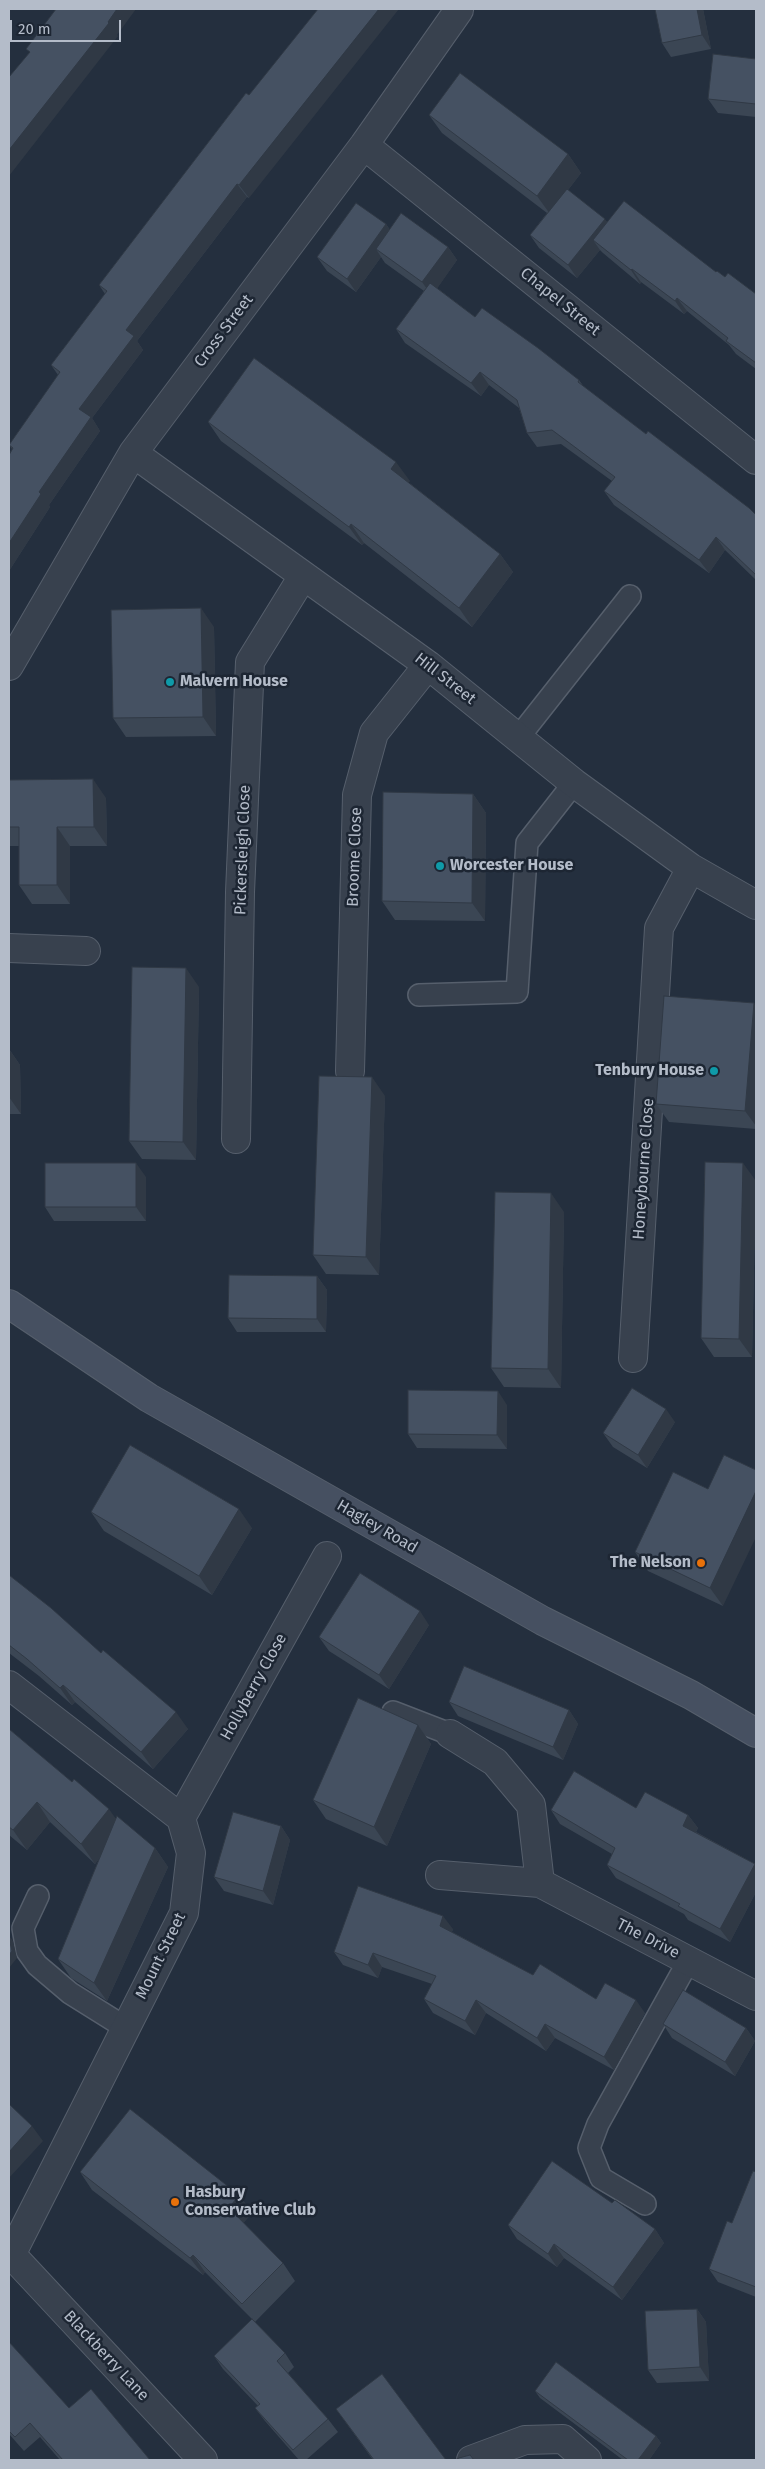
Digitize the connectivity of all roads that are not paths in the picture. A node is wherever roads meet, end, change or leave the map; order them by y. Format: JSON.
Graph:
{"nodes":[{"id":1,"x":459,"y":10,"type":"edge"},
{"id":2,"x":364,"y":145,"type":"junction"},
{"id":3,"x":133,"y":453,"type":"junction"},
{"id":4,"x":756,"y":460,"type":"edge"},
{"id":5,"x":303,"y":576,"type":"junction"},
{"id":6,"x":630,"y":596,"type":"dead end"},
{"id":7,"x":428,"y":665,"type":"junction"},
{"id":8,"x":9,"y":666,"type":"edge"},
{"id":9,"x":518,"y":738,"type":"junction"},
{"id":10,"x":574,"y":783,"type":"junction"},
{"id":11,"x":691,"y":868,"type":"junction"},
{"id":12,"x":756,"y":905,"type":"edge"},
{"id":13,"x":9,"y":948,"type":"edge"},
{"id":14,"x":86,"y":951,"type":"dead end"},
{"id":15,"x":419,"y":995,"type":"dead end"},
{"id":16,"x":350,"y":1071,"type":"dead end"},
{"id":17,"x":236,"y":1139,"type":"dead end"},
{"id":18,"x":9,"y":1304,"type":"edge"},
{"id":19,"x":633,"y":1358,"type":"dead end"},
{"id":20,"x":327,"y":1556,"type":"dead end"},
{"id":21,"x":9,"y":1685,"type":"edge"},
{"id":22,"x":393,"y":1712,"type":"edge"},
{"id":23,"x":756,"y":1733,"type":"edge"},
{"id":24,"x":450,"y":1734,"type":"joint"},
{"id":25,"x":181,"y":1818,"type":"junction"},
{"id":26,"x":440,"y":1875,"type":"dead end"},
{"id":27,"x":540,"y":1884,"type":"junction"},
{"id":28,"x":38,"y":1896,"type":"dead end"},
{"id":29,"x":689,"y":1960,"type":"junction"},
{"id":30,"x":756,"y":1996,"type":"edge"},
{"id":31,"x":126,"y":2028,"type":"junction"},
{"id":32,"x":645,"y":2204,"type":"dead end"},
{"id":33,"x":10,"y":2253,"type":"edge"},
{"id":34,"x":203,"y":2460,"type":"edge"},
{"id":35,"x":471,"y":2460,"type":"edge"},
{"id":36,"x":587,"y":2460,"type":"edge"}],
"edges":[{"from":1,"to":2,"type":"street","name":"Cross Street"},
{"from":2,"to":3,"type":"street","name":"Cross Street"},
{"from":2,"to":4,"type":"street","name":"Chapel Street"},
{"from":3,"to":5,"type":"street","name":"Hill Street"},
{"from":3,"to":8,"type":"street","name":"Cross Street"},
{"from":5,"to":7,"type":"street","name":"Hill Street"},
{"from":5,"to":17,"type":"street","name":"Pickersleigh Close"},
{"from":6,"to":9,"type":"lane"},
{"from":7,"to":9,"type":"street","name":"Hill Street"},
{"from":7,"to":16,"type":"street","name":"Broome Close"},
{"from":9,"to":10,"type":"street","name":"Hill Street"},
{"from":10,"to":11,"type":"street","name":"Hill Street"},
{"from":10,"to":15,"type":"lane"},
{"from":11,"to":12,"type":"street","name":"Hill Street"},
{"from":11,"to":19,"type":"street","name":"Honeybourne Close"},
{"from":13,"to":14,"type":"street"},
{"from":18,"to":23,"type":"main road","name":"Hagley Road"},
{"from":20,"to":25,"type":"street","name":"Hollyberry Close"},
{"from":21,"to":25,"type":"street"},
{"from":22,"to":24,"type":"lane"},
{"from":24,"to":27,"type":"street"},
{"from":25,"to":31,"type":"street","name":"Mount Street"},
{"from":26,"to":27,"type":"street","name":"The Drive"},
{"from":27,"to":29,"type":"street","name":"The Drive"},
{"from":28,"to":31,"type":"lane"},
{"from":29,"to":30,"type":"street","name":"The Drive"},
{"from":29,"to":32,"type":"lane"},
{"from":31,"to":33,"type":"street","name":"Mount Street"},
{"from":33,"to":34,"type":"street","name":"Blackberry Lane"},
{"from":35,"to":36,"type":"street"}]}
